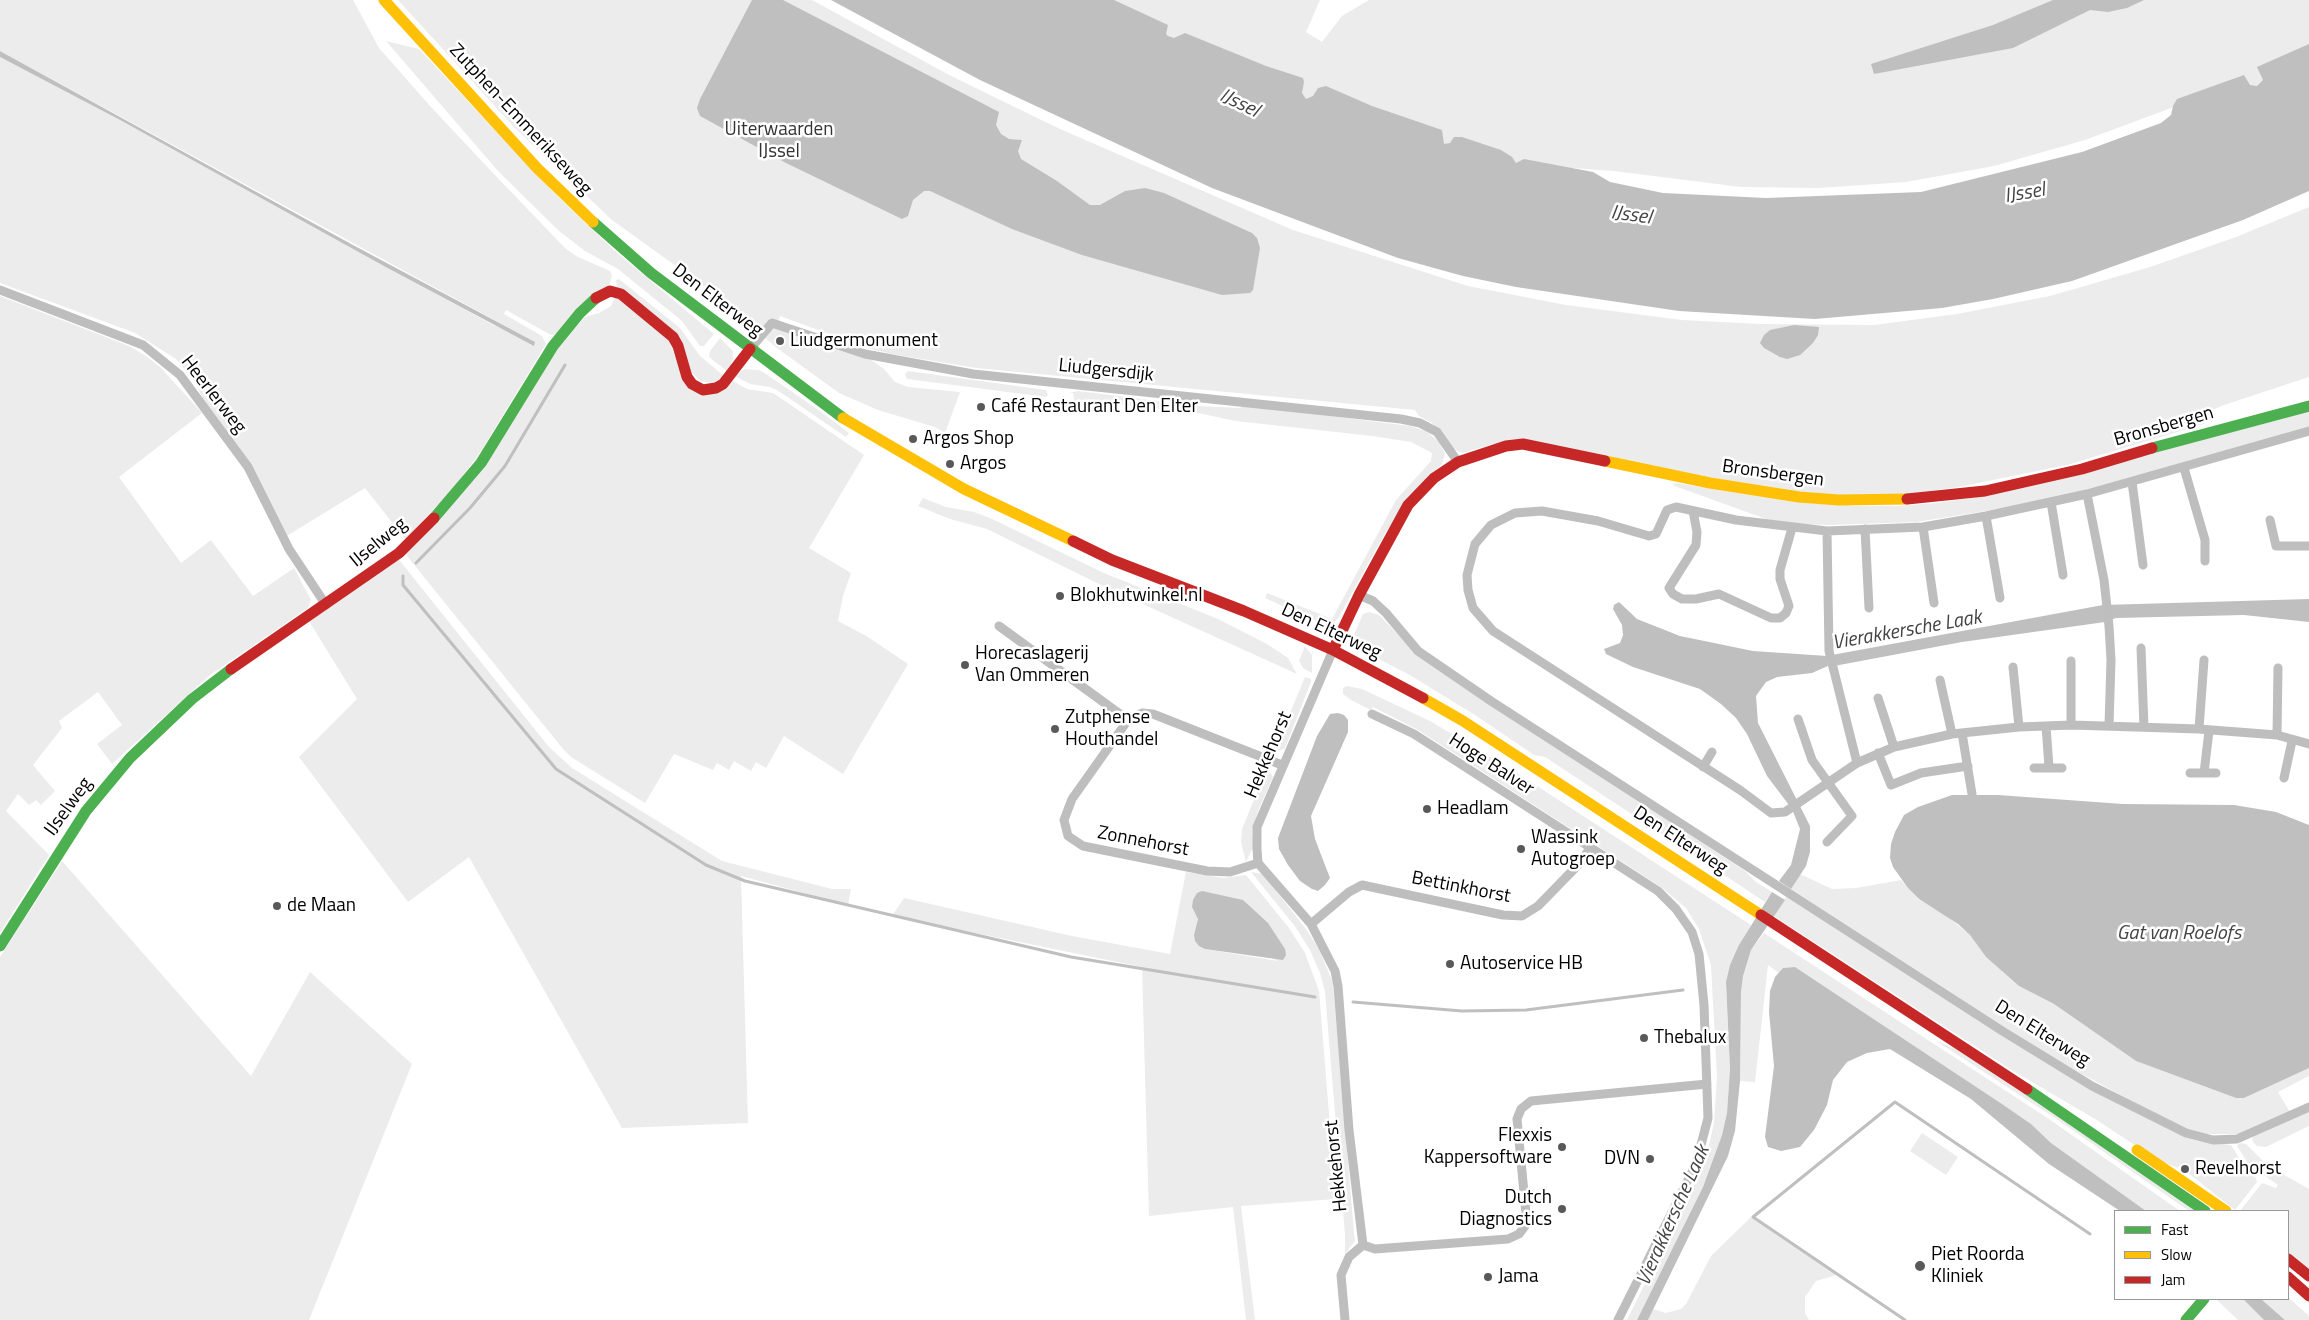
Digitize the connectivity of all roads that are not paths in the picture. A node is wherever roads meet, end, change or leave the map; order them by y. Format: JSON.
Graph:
{"nodes":[{"id":1,"x":384,"y":0,"type":"edge"},
{"id":2,"x":635,"y":259,"type":"joint"},
{"id":3,"x":0,"y":290,"type":"edge"},
{"id":4,"x":750,"y":348,"type":"junction"},
{"id":5,"x":2309,"y":406,"type":"edge"},
{"id":6,"x":2309,"y":431,"type":"edge"},
{"id":7,"x":1458,"y":462,"type":"junction"},
{"id":8,"x":2184,"y":468,"type":"junction"},
{"id":9,"x":2132,"y":482,"type":"junction"},
{"id":10,"x":2087,"y":494,"type":"junction"},
{"id":11,"x":2051,"y":502,"type":"junction"},
{"id":12,"x":1693,"y":511,"type":"junction"},
{"id":13,"x":1986,"y":516,"type":"junction"},
{"id":14,"x":2270,"y":520,"type":"dead end"},
{"id":15,"x":1923,"y":526,"type":"junction"},
{"id":16,"x":1792,"y":528,"type":"junction"},
{"id":17,"x":1865,"y":529,"type":"junction"},
{"id":18,"x":1827,"y":531,"type":"junction"},
{"id":19,"x":2309,"y":546,"type":"edge"},
{"id":20,"x":2205,"y":561,"type":"dead end"},
{"id":21,"x":2143,"y":565,"type":"dead end"},
{"id":22,"x":2063,"y":575,"type":"dead end"},
{"id":23,"x":1358,"y":595,"type":"junction"},
{"id":24,"x":2000,"y":598,"type":"dead end"},
{"id":25,"x":1934,"y":603,"type":"dead end"},
{"id":26,"x":326,"y":605,"type":"junction"},
{"id":27,"x":1869,"y":608,"type":"dead end"},
{"id":28,"x":998,"y":626,"type":"dead end"},
{"id":29,"x":2141,"y":648,"type":"dead end"},
{"id":30,"x":1333,"y":650,"type":"junction"},
{"id":31,"x":2204,"y":660,"type":"dead end"},
{"id":32,"x":2071,"y":661,"type":"dead end"},
{"id":33,"x":2013,"y":667,"type":"dead end"},
{"id":34,"x":2278,"y":668,"type":"dead end"},
{"id":35,"x":1940,"y":680,"type":"dead end"},
{"id":36,"x":1878,"y":698,"type":"dead end"},
{"id":37,"x":1372,"y":714,"type":"dead end"},
{"id":38,"x":1128,"y":720,"type":"junction"},
{"id":39,"x":1798,"y":720,"type":"dead end"},
{"id":40,"x":2071,"y":725,"type":"junction"},
{"id":41,"x":2046,"y":726,"type":"junction"},
{"id":42,"x":2109,"y":726,"type":"junction"},
{"id":43,"x":2019,"y":727,"type":"junction"},
{"id":44,"x":2144,"y":727,"type":"junction"},
{"id":45,"x":2199,"y":729,"type":"junction"},
{"id":46,"x":2209,"y":731,"type":"junction"},
{"id":47,"x":1962,"y":733,"type":"junction"},
{"id":48,"x":1952,"y":734,"type":"junction"},
{"id":49,"x":2277,"y":736,"type":"junction"},
{"id":50,"x":2292,"y":741,"type":"junction"},
{"id":51,"x":2309,"y":744,"type":"edge"},
{"id":52,"x":1894,"y":747,"type":"junction"},
{"id":53,"x":1712,"y":752,"type":"dead end"},
{"id":54,"x":1878,"y":753,"type":"junction"},
{"id":55,"x":1857,"y":763,"type":"junction"},
{"id":56,"x":1282,"y":765,"type":"junction"},
{"id":57,"x":1968,"y":766,"type":"junction"},
{"id":58,"x":1703,"y":767,"type":"junction"},
{"id":59,"x":2049,"y":767,"type":"junction"},
{"id":60,"x":2034,"y":768,"type":"dead end"},
{"id":61,"x":2062,"y":768,"type":"dead end"},
{"id":62,"x":2190,"y":773,"type":"dead end"},
{"id":63,"x":2204,"y":773,"type":"junction"},
{"id":64,"x":2216,"y":773,"type":"dead end"},
{"id":65,"x":2284,"y":778,"type":"dead end"},
{"id":66,"x":1826,"y":782,"type":"junction"},
{"id":67,"x":1972,"y":794,"type":"dead end"},
{"id":68,"x":1827,"y":842,"type":"dead end"},
{"id":69,"x":1590,"y":848,"type":"junction"},
{"id":70,"x":1258,"y":863,"type":"junction"},
{"id":71,"x":1311,"y":924,"type":"junction"},
{"id":72,"x":0,"y":946,"type":"edge"},
{"id":73,"x":1998,"y":1069,"type":"junction"},
{"id":74,"x":1707,"y":1084,"type":"junction"},
{"id":75,"x":2309,"y":1107,"type":"edge"},
{"id":76,"x":2204,"y":1210,"type":"edge"},
{"id":77,"x":2225,"y":1210,"type":"edge"},
{"id":78,"x":1362,"y":1245,"type":"junction"},
{"id":79,"x":2289,"y":1260,"type":"edge"},
{"id":80,"x":2309,"y":1276,"type":"edge"},
{"id":81,"x":2289,"y":1278,"type":"edge"},
{"id":82,"x":2309,"y":1296,"type":"edge"},
{"id":83,"x":2193,"y":1300,"type":"edge"},
{"id":84,"x":2203,"y":1300,"type":"edge"},
{"id":85,"x":1345,"y":1320,"type":"edge"},
{"id":86,"x":1618,"y":1320,"type":"edge"},
{"id":87,"x":2176,"y":1320,"type":"edge"},
{"id":88,"x":2186,"y":1320,"type":"edge"}],
"edges":[{"from":1,"to":2,"type":"main road","name":"Zutphen-Emmerikseweg"},
{"from":2,"to":4,"type":"main road","name":"Den Elterweg"},
{"from":3,"to":26,"type":"street","name":"Heerlerweg"},
{"from":4,"to":7,"type":"street","name":"Liudgersdijk"},
{"from":4,"to":26,"type":"main road","name":"IJselweg"},
{"from":4,"to":30,"type":"main road","name":"Den Elterweg"},
{"from":5,"to":7,"type":"main road","name":"Bronsbergen"},
{"from":6,"to":8,"type":"street"},
{"from":7,"to":23,"type":"main road","name":"Bronsbergen"},
{"from":8,"to":9,"type":"street"},
{"from":8,"to":20,"type":"street"},
{"from":9,"to":10,"type":"street"},
{"from":9,"to":21,"type":"street"},
{"from":10,"to":11,"type":"street"},
{"from":10,"to":42,"type":"street"},
{"from":11,"to":13,"type":"street"},
{"from":11,"to":22,"type":"street"},
{"from":12,"to":16,"type":"street"},
{"from":12,"to":16,"type":"street"},
{"from":12,"to":58,"type":"street"},
{"from":13,"to":15,"type":"street"},
{"from":13,"to":24,"type":"street"},
{"from":14,"to":19,"type":"street"},
{"from":15,"to":17,"type":"street"},
{"from":15,"to":25,"type":"street"},
{"from":16,"to":18,"type":"street"},
{"from":17,"to":18,"type":"street"},
{"from":17,"to":27,"type":"street"},
{"from":18,"to":55,"type":"street"},
{"from":23,"to":30,"type":"main road","name":"Bronsbergen"},
{"from":23,"to":75,"type":"street","name":"Den Elterweg"},
{"from":26,"to":72,"type":"main road","name":"IJselweg"},
{"from":28,"to":38,"type":"street"},
{"from":29,"to":44,"type":"street"},
{"from":30,"to":56,"type":"street","name":"Hekkehorst"},
{"from":30,"to":73,"type":"main road","name":"Den Elterweg"},
{"from":31,"to":45,"type":"street"},
{"from":32,"to":40,"type":"street"},
{"from":33,"to":43,"type":"street"},
{"from":34,"to":49,"type":"street"},
{"from":35,"to":48,"type":"street"},
{"from":36,"to":52,"type":"street"},
{"from":37,"to":69,"type":"street","name":"Hoge Balver"},
{"from":38,"to":56,"type":"street"},
{"from":38,"to":70,"type":"street","name":"Zonnehorst"},
{"from":39,"to":66,"type":"street"},
{"from":40,"to":41,"type":"street"},
{"from":40,"to":42,"type":"street"},
{"from":41,"to":43,"type":"street"},
{"from":41,"to":59,"type":"street"},
{"from":42,"to":44,"type":"street"},
{"from":43,"to":47,"type":"street"},
{"from":44,"to":45,"type":"street"},
{"from":45,"to":46,"type":"street"},
{"from":46,"to":49,"type":"street"},
{"from":46,"to":63,"type":"street"},
{"from":47,"to":48,"type":"street"},
{"from":47,"to":57,"type":"street"},
{"from":48,"to":52,"type":"street"},
{"from":49,"to":50,"type":"street"},
{"from":50,"to":51,"type":"street"},
{"from":50,"to":65,"type":"street"},
{"from":52,"to":54,"type":"street"},
{"from":53,"to":58,"type":"street"},
{"from":54,"to":55,"type":"street"},
{"from":54,"to":57,"type":"street"},
{"from":55,"to":66,"type":"street"},
{"from":56,"to":70,"type":"street","name":"Hekkehorst"},
{"from":57,"to":67,"type":"street"},
{"from":58,"to":66,"type":"street"},
{"from":59,"to":60,"type":"street"},
{"from":59,"to":61,"type":"street"},
{"from":62,"to":63,"type":"street"},
{"from":63,"to":64,"type":"street"},
{"from":66,"to":68,"type":"street"},
{"from":69,"to":71,"type":"street","name":"Bettinkhorst"},
{"from":69,"to":74,"type":"street","name":"Hoge Balver"},
{"from":70,"to":71,"type":"street","name":"Hekkehorst"},
{"from":71,"to":78,"type":"street","name":"Hekkehorst"},
{"from":73,"to":76,"type":"main road","name":"Den Elterweg"},
{"from":73,"to":77,"type":"main road","name":"Den Elterweg"},
{"from":74,"to":78,"type":"street"},
{"from":74,"to":86,"type":"street","name":"Hoge Balver"},
{"from":78,"to":85,"type":"street"},
{"from":79,"to":80,"type":"main road"},
{"from":81,"to":82,"type":"main road"},
{"from":83,"to":87,"type":"main road"},
{"from":84,"to":88,"type":"main road"}]}
